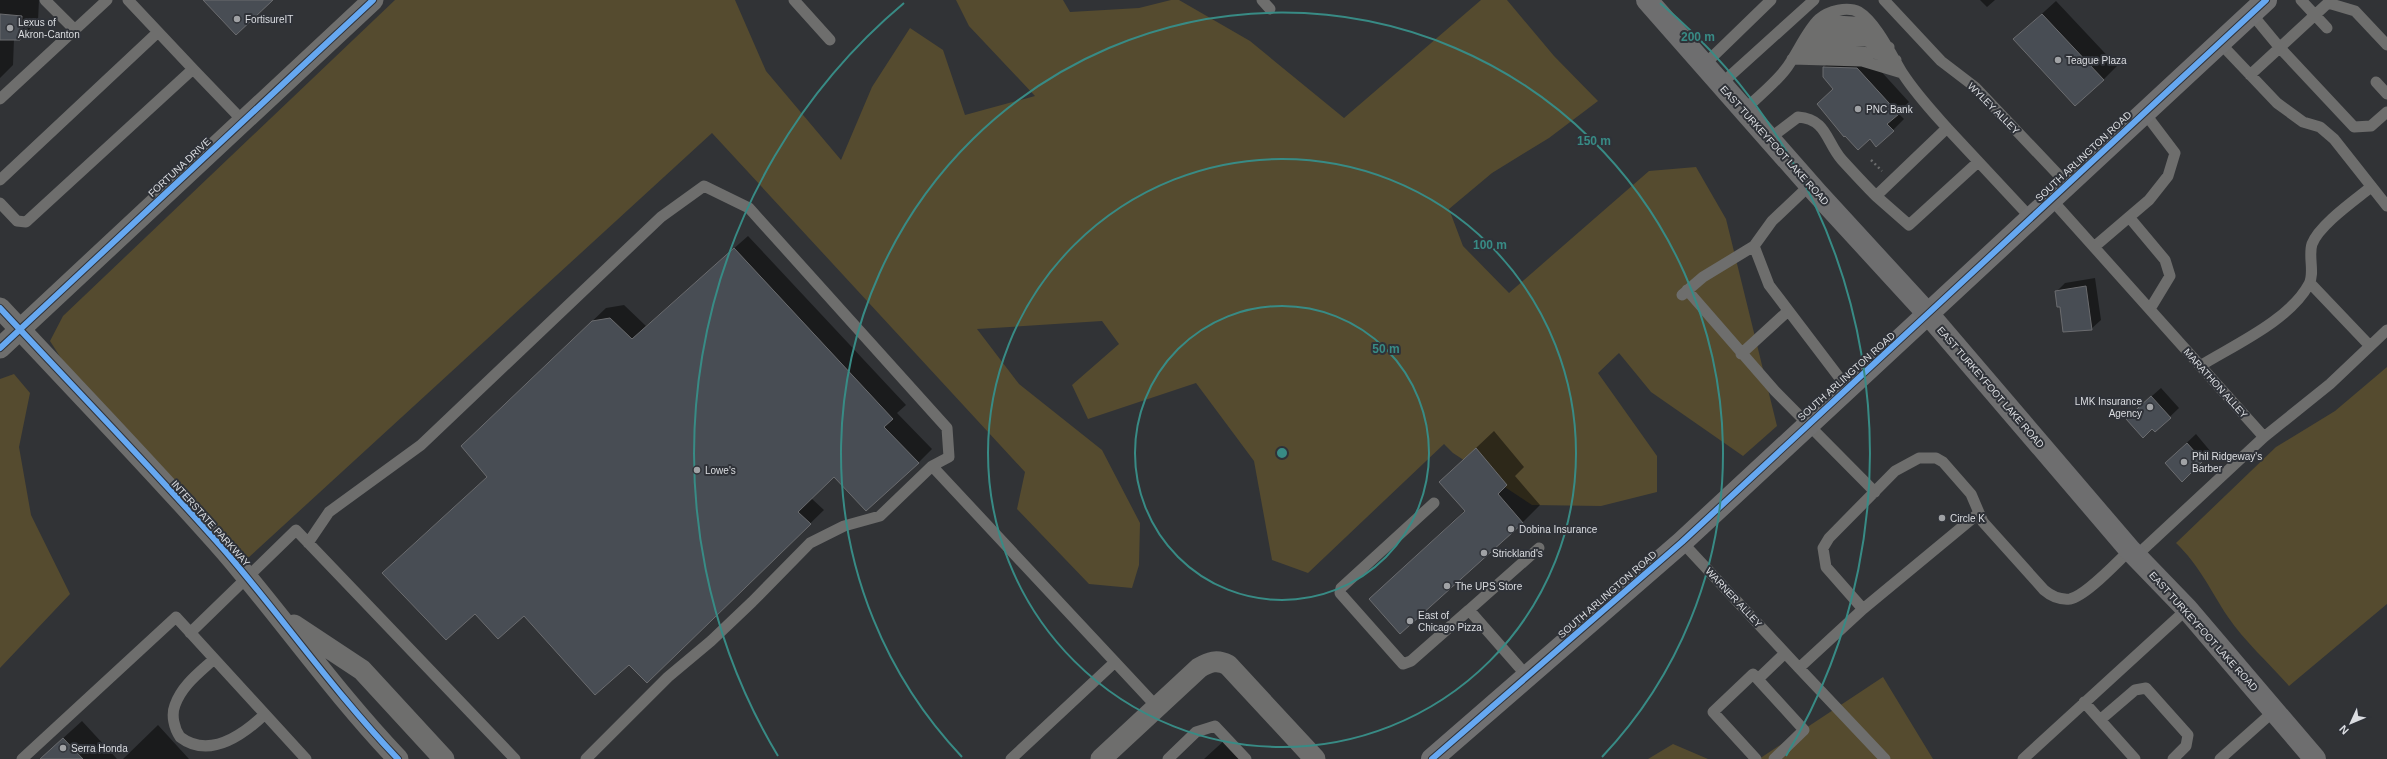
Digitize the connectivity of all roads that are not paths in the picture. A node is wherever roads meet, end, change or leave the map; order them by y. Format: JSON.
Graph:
{"nodes":[{"id":1,"x":46,"y":0,"type":"edge"},
{"id":2,"x":107,"y":0,"type":"edge"},
{"id":3,"x":128,"y":0,"type":"edge"},
{"id":4,"x":373,"y":0,"type":"edge"},
{"id":5,"x":794,"y":0,"type":"edge"},
{"id":6,"x":1262,"y":0,"type":"edge"},
{"id":7,"x":1647,"y":0,"type":"edge"},
{"id":8,"x":1771,"y":0,"type":"edge"},
{"id":9,"x":1814,"y":0,"type":"edge"},
{"id":10,"x":1884,"y":0,"type":"edge"},
{"id":11,"x":2301,"y":0,"type":"edge"},
{"id":12,"x":2258,"y":7,"type":"edge"},
{"id":13,"x":1270,"y":9,"type":"dead end"},
{"id":14,"x":2316,"y":15,"type":"junction"},
{"id":15,"x":2327,"y":28,"type":"dead end"},
{"id":16,"x":74,"y":30,"type":"junction"},
{"id":17,"x":1812,"y":30,"type":"junction"},
{"id":18,"x":158,"y":32,"type":"junction"},
{"id":19,"x":1880,"y":36,"type":"junction"},
{"id":20,"x":830,"y":40,"type":"dead end"},
{"id":21,"x":2220,"y":42,"type":"junction"},
{"id":22,"x":1802,"y":45,"type":"junction"},
{"id":23,"x":2387,"y":45,"type":"edge"},
{"id":24,"x":1889,"y":47,"type":"junction"},
{"id":25,"x":2280,"y":48,"type":"junction"},
{"id":26,"x":1792,"y":59,"type":"junction"},
{"id":27,"x":1896,"y":60,"type":"junction"},
{"id":28,"x":1704,"y":65,"type":"junction"},
{"id":29,"x":193,"y":69,"type":"junction"},
{"id":30,"x":1902,"y":73,"type":"junction"},
{"id":31,"x":2250,"y":75,"type":"junction"},
{"id":32,"x":2376,"y":82,"type":"dead end"},
{"id":33,"x":1721,"y":84,"type":"junction"},
{"id":34,"x":2387,"y":94,"type":"edge"},
{"id":35,"x":0,"y":99,"type":"edge"},
{"id":36,"x":1744,"y":110,"type":"junction"},
{"id":37,"x":2144,"y":112,"type":"junction"},
{"id":38,"x":2387,"y":112,"type":"edge"},
{"id":39,"x":243,"y":122,"type":"junction"},
{"id":40,"x":1947,"y":128,"type":"junction"},
{"id":41,"x":1769,"y":139,"type":"junction"},
{"id":42,"x":1978,"y":162,"type":"junction"},
{"id":43,"x":0,"y":180,"type":"edge"},
{"id":44,"x":1810,"y":185,"type":"junction"},
{"id":45,"x":2371,"y":187,"type":"junction"},
{"id":46,"x":2059,"y":192,"type":"junction"},
{"id":47,"x":1876,"y":196,"type":"junction"},
{"id":48,"x":0,"y":203,"type":"edge"},
{"id":49,"x":2387,"y":206,"type":"edge"},
{"id":50,"x":2129,"y":217,"type":"junction"},
{"id":51,"x":2031,"y":218,"type":"junction"},
{"id":52,"x":1754,"y":246,"type":"junction"},
{"id":53,"x":2094,"y":247,"type":"junction"},
{"id":54,"x":2310,"y":283,"type":"junction"},
{"id":55,"x":0,"y":308,"type":"edge"},
{"id":56,"x":2150,"y":309,"type":"junction"},
{"id":57,"x":1788,"y":310,"type":"junction"},
{"id":58,"x":1929,"y":315,"type":"junction"},
{"id":59,"x":20,"y":330,"type":"junction"},
{"id":60,"x":2387,"y":330,"type":"edge"},
{"id":61,"x":2370,"y":346,"type":"junction"},
{"id":62,"x":0,"y":348,"type":"edge"},
{"id":63,"x":1741,"y":354,"type":"junction"},
{"id":64,"x":2200,"y":366,"type":"junction"},
{"id":65,"x":1848,"y":389,"type":"junction"},
{"id":66,"x":1809,"y":423,"type":"junction"},
{"id":67,"x":2264,"y":437,"type":"junction"},
{"id":68,"x":932,"y":466,"type":"junction"},
{"id":69,"x":1875,"y":492,"type":"junction"},
{"id":70,"x":1434,"y":503,"type":"dead end"},
{"id":71,"x":1979,"y":513,"type":"junction"},
{"id":72,"x":1682,"y":542,"type":"junction"},
{"id":73,"x":308,"y":543,"type":"junction"},
{"id":74,"x":1539,"y":548,"type":"dead end"},
{"id":75,"x":2133,"y":553,"type":"junction"},
{"id":76,"x":247,"y":578,"type":"junction"},
{"id":77,"x":1863,"y":609,"type":"junction"},
{"id":78,"x":2187,"y":609,"type":"junction"},
{"id":79,"x":1469,"y":610,"type":"junction"},
{"id":80,"x":277,"y":613,"type":"junction"},
{"id":81,"x":190,"y":633,"type":"junction"},
{"id":82,"x":1785,"y":653,"type":"junction"},
{"id":83,"x":214,"y":659,"type":"junction"},
{"id":84,"x":1115,"y":662,"type":"junction"},
{"id":85,"x":1799,"y":668,"type":"junction"},
{"id":86,"x":1527,"y":676,"type":"junction"},
{"id":87,"x":1758,"y":679,"type":"junction"},
{"id":88,"x":2084,"y":702,"type":"junction"},
{"id":89,"x":1157,"y":707,"type":"junction"},
{"id":90,"x":2274,"y":711,"type":"junction"},
{"id":91,"x":265,"y":714,"type":"junction"},
{"id":92,"x":2100,"y":720,"type":"junction"},
{"id":93,"x":588,"y":758,"type":"edge"},
{"id":94,"x":22,"y":759,"type":"edge"},
{"id":95,"x":306,"y":759,"type":"edge"},
{"id":96,"x":398,"y":759,"type":"edge"},
{"id":97,"x":444,"y":759,"type":"edge"},
{"id":98,"x":515,"y":759,"type":"edge"},
{"id":99,"x":1010,"y":759,"type":"edge"},
{"id":100,"x":1101,"y":759,"type":"edge"},
{"id":101,"x":1168,"y":759,"type":"edge"},
{"id":102,"x":1246,"y":759,"type":"edge"},
{"id":103,"x":1315,"y":759,"type":"edge"},
{"id":104,"x":1432,"y":759,"type":"edge"},
{"id":105,"x":1756,"y":759,"type":"edge"},
{"id":106,"x":1774,"y":759,"type":"edge"},
{"id":107,"x":1885,"y":759,"type":"edge"},
{"id":108,"x":2023,"y":759,"type":"edge"},
{"id":109,"x":2135,"y":759,"type":"edge"},
{"id":110,"x":2173,"y":759,"type":"edge"},
{"id":111,"x":2220,"y":759,"type":"edge"},
{"id":112,"x":2315,"y":759,"type":"edge"}],
"edges":[{"from":1,"to":16,"type":"lane"},
{"from":2,"to":16,"type":"lane"},
{"from":3,"to":18,"type":"lane"},
{"from":4,"to":39,"type":"street","name":"FORTUNA DRIVE"},
{"from":5,"to":20,"type":"lane"},
{"from":6,"to":13,"type":"lane"},
{"from":7,"to":28,"type":"main road","name":"EAST TURKEYFOOT LAKE ROAD"},
{"from":8,"to":28,"type":"lane"},
{"from":9,"to":33,"type":"lane"},
{"from":10,"to":46,"type":"lane","name":"WYLEY ALLEY"},
{"from":11,"to":14,"type":"lane"},
{"from":12,"to":21,"type":"main road","name":"SOUTH ARLINGTON ROAD"},
{"from":12,"to":25,"type":"lane"},
{"from":14,"to":15,"type":"lane"},
{"from":14,"to":23,"type":"lane"},
{"from":14,"to":25,"type":"lane"},
{"from":16,"to":35,"type":"lane"},
{"from":17,"to":19,"type":"lane"},
{"from":17,"to":19,"type":"lane"},
{"from":17,"to":22,"type":"lane"},
{"from":18,"to":29,"type":"lane"},
{"from":18,"to":43,"type":"lane"},
{"from":19,"to":24,"type":"lane"},
{"from":21,"to":31,"type":"lane"},
{"from":21,"to":37,"type":"main road","name":"SOUTH ARLINGTON ROAD"},
{"from":22,"to":24,"type":"lane"},
{"from":22,"to":26,"type":"lane"},
{"from":22,"to":27,"type":"lane"},
{"from":24,"to":27,"type":"lane"},
{"from":25,"to":31,"type":"lane"},
{"from":25,"to":38,"type":"lane"},
{"from":26,"to":30,"type":"lane"},
{"from":26,"to":36,"type":"lane"},
{"from":27,"to":30,"type":"lane"},
{"from":28,"to":33,"type":"main road","name":"EAST TURKEYFOOT LAKE ROAD"},
{"from":29,"to":39,"type":"lane"},
{"from":29,"to":48,"type":"lane"},
{"from":30,"to":40,"type":"lane"},
{"from":31,"to":45,"type":"lane"},
{"from":32,"to":34,"type":"lane"},
{"from":33,"to":36,"type":"main road","name":"EAST TURKEYFOOT LAKE ROAD"},
{"from":36,"to":41,"type":"main road","name":"EAST TURKEYFOOT LAKE ROAD"},
{"from":37,"to":46,"type":"main road","name":"SOUTH ARLINGTON ROAD"},
{"from":37,"to":50,"type":"lane"},
{"from":39,"to":59,"type":"street","name":"FORTUNA DRIVE"},
{"from":40,"to":42,"type":"lane"},
{"from":40,"to":47,"type":"lane"},
{"from":41,"to":44,"type":"main road","name":"EAST TURKEYFOOT LAKE ROAD"},
{"from":41,"to":47,"type":"lane"},
{"from":42,"to":47,"type":"lane"},
{"from":42,"to":51,"type":"lane"},
{"from":44,"to":52,"type":"lane"},
{"from":44,"to":58,"type":"main road","name":"EAST TURKEYFOOT LAKE ROAD"},
{"from":45,"to":49,"type":"lane"},
{"from":45,"to":54,"type":"lane"},
{"from":46,"to":51,"type":"main road","name":"SOUTH ARLINGTON ROAD"},
{"from":46,"to":53,"type":"lane","name":"MARATHON ALLEY"},
{"from":50,"to":53,"type":"lane"},
{"from":50,"to":56,"type":"lane"},
{"from":51,"to":58,"type":"main road","name":"SOUTH ARLINGTON ROAD"},
{"from":52,"to":57,"type":"lane"},
{"from":52,"to":63,"type":"lane"},
{"from":53,"to":56,"type":"lane","name":"MARATHON ALLEY"},
{"from":54,"to":61,"type":"lane"},
{"from":54,"to":64,"type":"lane"},
{"from":55,"to":59,"type":"street","name":"INTERSTATE PARKWAY"},
{"from":56,"to":64,"type":"lane","name":"MARATHON ALLEY"},
{"from":57,"to":63,"type":"lane"},
{"from":57,"to":65,"type":"lane"},
{"from":58,"to":65,"type":"main road","name":"SOUTH ARLINGTON ROAD"},
{"from":58,"to":75,"type":"main road","name":"EAST TURKEYFOOT LAKE ROAD"},
{"from":59,"to":62,"type":"street","name":"FORTUNA DRIVE"},
{"from":59,"to":76,"type":"street","name":"INTERSTATE PARKWAY"},
{"from":60,"to":61,"type":"lane"},
{"from":61,"to":67,"type":"lane"},
{"from":63,"to":66,"type":"lane"},
{"from":64,"to":67,"type":"lane","name":"MARATHON ALLEY"},
{"from":65,"to":66,"type":"main road","name":"SOUTH ARLINGTON ROAD"},
{"from":66,"to":69,"type":"lane"},
{"from":66,"to":72,"type":"main road","name":"SOUTH ARLINGTON ROAD"},
{"from":67,"to":75,"type":"lane"},
{"from":68,"to":73,"type":"lane"},
{"from":68,"to":84,"type":"lane"},
{"from":68,"to":93,"type":"lane"},
{"from":69,"to":71,"type":"lane"},
{"from":69,"to":77,"type":"lane"},
{"from":70,"to":79,"type":"lane"},
{"from":71,"to":75,"type":"lane"},
{"from":71,"to":77,"type":"lane"},
{"from":72,"to":82,"type":"lane","name":"WARNER ALLEY"},
{"from":72,"to":86,"type":"main road","name":"SOUTH ARLINGTON ROAD"},
{"from":73,"to":76,"type":"lane"},
{"from":73,"to":98,"type":"lane"},
{"from":74,"to":79,"type":"lane"},
{"from":75,"to":78,"type":"main road","name":"EAST TURKEYFOOT LAKE ROAD"},
{"from":76,"to":80,"type":"street","name":"INTERSTATE PARKWAY"},
{"from":76,"to":81,"type":"lane"},
{"from":77,"to":85,"type":"lane"},
{"from":78,"to":88,"type":"lane"},
{"from":78,"to":90,"type":"main road","name":"EAST TURKEYFOOT LAKE ROAD"},
{"from":79,"to":86,"type":"lane"},
{"from":80,"to":96,"type":"street","name":"INTERSTATE PARKWAY"},
{"from":80,"to":97,"type":"street","name":"INTERSTATE PARKWAY"},
{"from":81,"to":83,"type":"lane"},
{"from":81,"to":94,"type":"lane"},
{"from":82,"to":85,"type":"lane","name":"WARNER ALLEY"},
{"from":82,"to":87,"type":"lane"},
{"from":83,"to":91,"type":"lane"},
{"from":83,"to":91,"type":"lane"},
{"from":84,"to":89,"type":"lane"},
{"from":84,"to":99,"type":"lane"},
{"from":85,"to":107,"type":"lane","name":"WARNER ALLEY"},
{"from":86,"to":104,"type":"main road","name":"SOUTH ARLINGTON ROAD"},
{"from":87,"to":105,"type":"lane"},
{"from":87,"to":106,"type":"lane"},
{"from":88,"to":92,"type":"lane"},
{"from":88,"to":108,"type":"lane"},
{"from":89,"to":100,"type":"street"},
{"from":89,"to":103,"type":"street"},
{"from":90,"to":111,"type":"lane"},
{"from":90,"to":112,"type":"main road","name":"EAST TURKEYFOOT LAKE ROAD"},
{"from":91,"to":95,"type":"lane"},
{"from":92,"to":109,"type":"lane"},
{"from":92,"to":110,"type":"lane"},
{"from":101,"to":102,"type":"lane"}]}
